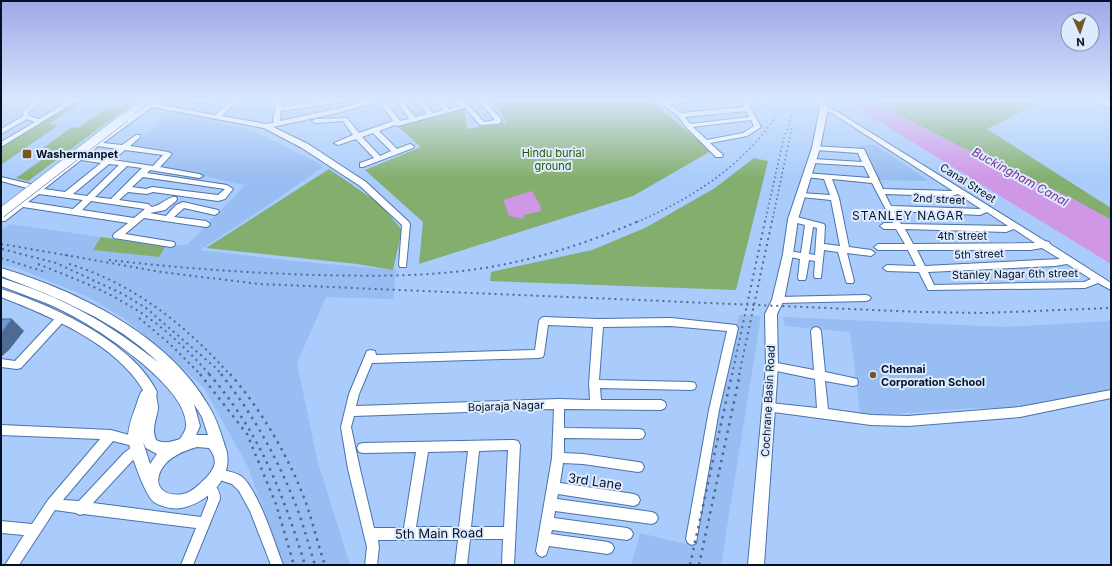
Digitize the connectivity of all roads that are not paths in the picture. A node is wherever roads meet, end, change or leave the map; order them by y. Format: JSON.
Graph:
{"nodes":[{"id":1,"x":10,"y":126,"type":"edge"},
{"id":2,"x":31,"y":126,"type":"edge"},
{"id":3,"x":108,"y":126,"type":"edge"},
{"id":4,"x":110,"y":126,"type":"edge"},
{"id":5,"x":119,"y":126,"type":"edge"},
{"id":6,"x":266,"y":126,"type":"edge"},
{"id":7,"x":350,"y":126,"type":"edge"},
{"id":8,"x":386,"y":126,"type":"edge"},
{"id":9,"x":688,"y":126,"type":"edge"},
{"id":10,"x":758,"y":126,"type":"edge"},
{"id":11,"x":819,"y":126,"type":"edge"},
{"id":12,"x":857,"y":126,"type":"edge"},
{"id":13,"x":374,"y":130,"type":"junction"},
{"id":14,"x":1,"y":132,"type":"edge"},
{"id":15,"x":138,"y":136,"type":"dead end"},
{"id":16,"x":356,"y":136,"type":"junction"},
{"id":17,"x":702,"y":140,"type":"junction"},
{"id":18,"x":338,"y":143,"type":"dead end"},
{"id":19,"x":97,"y":144,"type":"junction"},
{"id":20,"x":1,"y":145,"type":"edge"},
{"id":21,"x":410,"y":146,"type":"dead end"},
{"id":22,"x":122,"y":148,"type":"junction"},
{"id":23,"x":816,"y":148,"type":"junction"},
{"id":24,"x":396,"y":152,"type":"junction"},
{"id":25,"x":719,"y":155,"type":"dead end"},
{"id":26,"x":80,"y":158,"type":"junction"},
{"id":27,"x":379,"y":159,"type":"junction"},
{"id":28,"x":106,"y":161,"type":"junction"},
{"id":29,"x":813,"y":161,"type":"junction"},
{"id":30,"x":125,"y":164,"type":"junction"},
{"id":31,"x":867,"y":164,"type":"junction"},
{"id":32,"x":363,"y":165,"type":"dead end"},
{"id":33,"x":152,"y":168,"type":"junction"},
{"id":34,"x":141,"y":174,"type":"junction"},
{"id":35,"x":808,"y":175,"type":"junction"},
{"id":36,"x":199,"y":176,"type":"dead end"},
{"id":37,"x":827,"y":177,"type":"junction"},
{"id":38,"x":1,"y":179,"type":"edge"},
{"id":39,"x":875,"y":181,"type":"junction"},
{"id":40,"x":126,"y":188,"type":"junction"},
{"id":41,"x":39,"y":190,"type":"junction"},
{"id":42,"x":880,"y":191,"type":"junction"},
{"id":43,"x":959,"y":191,"type":"junction"},
{"id":44,"x":801,"y":194,"type":"junction"},
{"id":45,"x":67,"y":195,"type":"junction"},
{"id":46,"x":89,"y":198,"type":"junction"},
{"id":47,"x":835,"y":198,"type":"junction"},
{"id":48,"x":173,"y":199,"type":"dead end"},
{"id":49,"x":113,"y":202,"type":"junction"},
{"id":50,"x":22,"y":204,"type":"junction"},
{"id":51,"x":1,"y":206,"type":"edge"},
{"id":52,"x":888,"y":208,"type":"junction"},
{"id":53,"x":988,"y":209,"type":"junction"},
{"id":54,"x":147,"y":211,"type":"junction"},
{"id":55,"x":75,"y":212,"type":"junction"},
{"id":56,"x":215,"y":212,"type":"dead end"},
{"id":57,"x":2,"y":216,"type":"edge"},
{"id":58,"x":168,"y":218,"type":"junction"},
{"id":59,"x":793,"y":219,"type":"junction"},
{"id":60,"x":136,"y":221,"type":"junction"},
{"id":61,"x":809,"y":223,"type":"junction"},
{"id":62,"x":206,"y":224,"type":"dead end"},
{"id":63,"x":884,"y":226,"type":"dead end"},
{"id":64,"x":1015,"y":226,"type":"junction"},
{"id":65,"x":898,"y":227,"type":"junction"},
{"id":66,"x":171,"y":244,"type":"dead end"},
{"id":67,"x":1046,"y":244,"type":"junction"},
{"id":68,"x":820,"y":246,"type":"junction"},
{"id":69,"x":911,"y":247,"type":"junction"},
{"id":70,"x":844,"y":250,"type":"junction"},
{"id":71,"x":788,"y":254,"type":"junction"},
{"id":72,"x":805,"y":257,"type":"junction"},
{"id":73,"x":819,"y":259,"type":"junction"},
{"id":74,"x":1070,"y":260,"type":"junction"},
{"id":75,"x":403,"y":265,"type":"dead end"},
{"id":76,"x":887,"y":268,"type":"dead end"},
{"id":77,"x":921,"y":269,"type":"junction"},
{"id":78,"x":1,"y":272,"type":"edge"},
{"id":79,"x":818,"y":276,"type":"dead end"},
{"id":80,"x":802,"y":278,"type":"dead end"},
{"id":81,"x":1099,"y":279,"type":"junction"},
{"id":82,"x":850,"y":281,"type":"dead end"},
{"id":83,"x":1111,"y":287,"type":"edge"},
{"id":84,"x":1,"y":290,"type":"edge"},
{"id":85,"x":866,"y":298,"type":"dead end"},
{"id":86,"x":778,"y":300,"type":"junction"},
{"id":87,"x":61,"y":318,"type":"junction"},
{"id":88,"x":598,"y":324,"type":"junction"},
{"id":89,"x":816,"y":331,"type":"dead end"},
{"id":90,"x":1,"y":363,"type":"edge"},
{"id":91,"x":772,"y":366,"type":"junction"},
{"id":92,"x":167,"y":372,"type":"junction"},
{"id":93,"x":819,"y":375,"type":"junction"},
{"id":94,"x":853,"y":382,"type":"dead end"},
{"id":95,"x":594,"y":384,"type":"junction"},
{"id":96,"x":691,"y":386,"type":"dead end"},
{"id":97,"x":151,"y":392,"type":"junction"},
{"id":98,"x":1111,"y":394,"type":"edge"},
{"id":99,"x":559,"y":404,"type":"junction"},
{"id":100,"x":661,"y":405,"type":"dead end"},
{"id":101,"x":596,"y":406,"type":"junction"},
{"id":102,"x":770,"y":408,"type":"junction"},
{"id":103,"x":350,"y":411,"type":"junction"},
{"id":104,"x":823,"y":413,"type":"junction"},
{"id":105,"x":1,"y":430,"type":"edge"},
{"id":106,"x":559,"y":433,"type":"junction"},
{"id":107,"x":639,"y":434,"type":"dead end"},
{"id":108,"x":111,"y":435,"type":"junction"},
{"id":109,"x":180,"y":445,"type":"junction"},
{"id":110,"x":474,"y":445,"type":"junction"},
{"id":111,"x":137,"y":446,"type":"junction"},
{"id":112,"x":423,"y":446,"type":"junction"},
{"id":113,"x":363,"y":448,"type":"dead end"},
{"id":114,"x":219,"y":450,"type":"junction"},
{"id":115,"x":558,"y":458,"type":"junction"},
{"id":116,"x":638,"y":467,"type":"dead end"},
{"id":117,"x":218,"y":474,"type":"junction"},
{"id":118,"x":151,"y":484,"type":"junction"},
{"id":119,"x":208,"y":487,"type":"junction"},
{"id":120,"x":553,"y":488,"type":"junction"},
{"id":121,"x":634,"y":500,"type":"dead end"},
{"id":122,"x":52,"y":504,"type":"junction"},
{"id":123,"x":549,"y":504,"type":"junction"},
{"id":124,"x":80,"y":509,"type":"junction"},
{"id":125,"x":652,"y":518,"type":"dead end"},
{"id":126,"x":203,"y":523,"type":"junction"},
{"id":127,"x":547,"y":523,"type":"junction"},
{"id":128,"x":1,"y":527,"type":"edge"},
{"id":129,"x":34,"y":530,"type":"junction"},
{"id":130,"x":465,"y":532,"type":"junction"},
{"id":131,"x":509,"y":533,"type":"junction"},
{"id":132,"x":370,"y":534,"type":"junction"},
{"id":133,"x":409,"y":534,"type":"junction"},
{"id":134,"x":627,"y":534,"type":"dead end"},
{"id":135,"x":692,"y":539,"type":"dead end"},
{"id":136,"x":608,"y":548,"type":"dead end"},
{"id":137,"x":11,"y":565,"type":"edge"},
{"id":138,"x":187,"y":565,"type":"edge"},
{"id":139,"x":277,"y":565,"type":"edge"},
{"id":140,"x":371,"y":565,"type":"edge"},
{"id":141,"x":461,"y":565,"type":"edge"},
{"id":142,"x":508,"y":565,"type":"edge"},
{"id":143,"x":756,"y":565,"type":"edge"}],
"edges":[{"from":1,"to":14,"type":"street"},
{"from":2,"to":20,"type":"street"},
{"from":3,"to":51,"type":"main road"},
{"from":4,"to":57,"type":"main road","bridge":true},
{"from":5,"to":19,"type":"street"},
{"from":6,"to":75,"type":"street"},
{"from":7,"to":16,"type":"street"},
{"from":8,"to":13,"type":"street"},
{"from":9,"to":17,"type":"street"},
{"from":10,"to":17,"type":"street"},
{"from":11,"to":23,"type":"main road","name":"Cochrane Basin Road"},
{"from":12,"to":43,"type":"street","name":"Canal Street"},
{"from":13,"to":16,"type":"street"},
{"from":13,"to":24,"type":"street"},
{"from":15,"to":22,"type":"street"},
{"from":16,"to":18,"type":"street"},
{"from":16,"to":27,"type":"street"},
{"from":17,"to":25,"type":"street"},
{"from":19,"to":22,"type":"street"},
{"from":19,"to":26,"type":"street"},
{"from":21,"to":24,"type":"street"},
{"from":22,"to":28,"type":"street"},
{"from":22,"to":33,"type":"street"},
{"from":23,"to":29,"type":"main road","name":"Cochrane Basin Road"},
{"from":23,"to":31,"type":"street"},
{"from":24,"to":27,"type":"street"},
{"from":26,"to":28,"type":"street"},
{"from":26,"to":41,"type":"street"},
{"from":27,"to":32,"type":"street"},
{"from":28,"to":30,"type":"street"},
{"from":28,"to":45,"type":"street"},
{"from":29,"to":31,"type":"street"},
{"from":29,"to":35,"type":"main road","name":"Cochrane Basin Road"},
{"from":30,"to":33,"type":"street"},
{"from":30,"to":46,"type":"street"},
{"from":31,"to":39,"type":"street"},
{"from":33,"to":34,"type":"street"},
{"from":33,"to":36,"type":"street"},
{"from":34,"to":40,"type":"street"},
{"from":34,"to":40,"type":"street"},
{"from":35,"to":37,"type":"street"},
{"from":35,"to":44,"type":"main road","name":"Cochrane Basin Road"},
{"from":37,"to":39,"type":"street"},
{"from":37,"to":47,"type":"street"},
{"from":38,"to":41,"type":"street"},
{"from":39,"to":42,"type":"street"},
{"from":40,"to":49,"type":"street"},
{"from":41,"to":45,"type":"street"},
{"from":41,"to":50,"type":"street"},
{"from":42,"to":43,"type":"street"},
{"from":42,"to":52,"type":"street"},
{"from":43,"to":53,"type":"street","name":"Canal Street"},
{"from":44,"to":47,"type":"street"},
{"from":44,"to":59,"type":"main road","name":"Cochrane Basin Road"},
{"from":45,"to":46,"type":"street"},
{"from":46,"to":49,"type":"street"},
{"from":46,"to":55,"type":"street"},
{"from":47,"to":70,"type":"street"},
{"from":48,"to":54,"type":"street"},
{"from":49,"to":54,"type":"street"},
{"from":50,"to":55,"type":"street"},
{"from":50,"to":57,"type":"street"},
{"from":52,"to":53,"type":"street","name":"2nd street"},
{"from":52,"to":65,"type":"street"},
{"from":53,"to":64,"type":"street","name":"Canal Street"},
{"from":54,"to":58,"type":"street"},
{"from":54,"to":60,"type":"street"},
{"from":55,"to":60,"type":"street"},
{"from":56,"to":58,"type":"street"},
{"from":58,"to":62,"type":"street"},
{"from":59,"to":61,"type":"street"},
{"from":59,"to":71,"type":"main road","name":"Cochrane Basin Road"},
{"from":60,"to":66,"type":"street"},
{"from":61,"to":68,"type":"street"},
{"from":61,"to":72,"type":"street"},
{"from":63,"to":65,"type":"street"},
{"from":64,"to":65,"type":"street"},
{"from":64,"to":67,"type":"street","name":"Canal Street"},
{"from":65,"to":69,"type":"street"},
{"from":67,"to":69,"type":"street","name":"4th street"},
{"from":67,"to":74,"type":"street","name":"Canal Street"},
{"from":68,"to":70,"type":"street","name":"4th street"},
{"from":68,"to":73,"type":"street"},
{"from":69,"to":70,"type":"street","name":"4th street"},
{"from":69,"to":77,"type":"street"},
{"from":70,"to":82,"type":"street"},
{"from":71,"to":72,"type":"street"},
{"from":71,"to":86,"type":"main road","name":"Cochrane Basin Road"},
{"from":72,"to":73,"type":"street"},
{"from":72,"to":80,"type":"street"},
{"from":73,"to":79,"type":"street"},
{"from":74,"to":77,"type":"street","name":"5th street"},
{"from":74,"to":81,"type":"street","name":"Canal Street"},
{"from":76,"to":77,"type":"street","name":"5th street"},
{"from":77,"to":81,"type":"street","name":"Stanley Nagar 6th street"},
{"from":78,"to":92,"type":"main road"},
{"from":81,"to":83,"type":"street","name":"Canal Street"},
{"from":84,"to":87,"type":"main road"},
{"from":84,"to":92,"type":"main road"},
{"from":85,"to":86,"type":"street"},
{"from":86,"to":91,"type":"main road","name":"Cochrane Basin Road"},
{"from":87,"to":90,"type":"street"},
{"from":87,"to":97,"type":"main road"},
{"from":88,"to":95,"type":"street"},
{"from":88,"to":103,"type":"street"},
{"from":88,"to":135,"type":"street"},
{"from":89,"to":93,"type":"street"},
{"from":91,"to":93,"type":"street"},
{"from":91,"to":102,"type":"main road","name":"Cochrane Basin Road"},
{"from":92,"to":109,"type":"main road"},
{"from":92,"to":114,"type":"main road"},
{"from":93,"to":94,"type":"street"},
{"from":93,"to":104,"type":"street"},
{"from":95,"to":96,"type":"street"},
{"from":95,"to":101,"type":"street"},
{"from":97,"to":109,"type":"main road"},
{"from":97,"to":111,"type":"main road"},
{"from":98,"to":104,"type":"street"},
{"from":99,"to":101,"type":"street","name":"Bojaraja Nagar"},
{"from":99,"to":103,"type":"street","name":"Bojaraja Nagar"},
{"from":99,"to":106,"type":"street"},
{"from":100,"to":101,"type":"street","name":"Bojaraja Nagar"},
{"from":102,"to":104,"type":"street"},
{"from":102,"to":143,"type":"main road","name":"Cochrane Basin Road"},
{"from":103,"to":132,"type":"street"},
{"from":105,"to":108,"type":"street"},
{"from":106,"to":107,"type":"street"},
{"from":106,"to":115,"type":"street"},
{"from":108,"to":111,"type":"street"},
{"from":108,"to":122,"type":"street"},
{"from":109,"to":114,"type":"main road"},
{"from":109,"to":118,"type":"main road"},
{"from":110,"to":112,"type":"street"},
{"from":110,"to":130,"type":"street"},
{"from":110,"to":131,"type":"street"},
{"from":111,"to":118,"type":"main road"},
{"from":111,"to":124,"type":"street"},
{"from":112,"to":113,"type":"street"},
{"from":112,"to":133,"type":"street"},
{"from":114,"to":117,"type":"main road"},
{"from":115,"to":116,"type":"street"},
{"from":115,"to":120,"type":"street"},
{"from":117,"to":119,"type":"main road"},
{"from":117,"to":139,"type":"street"},
{"from":118,"to":119,"type":"main road"},
{"from":119,"to":126,"type":"street"},
{"from":120,"to":121,"type":"street","name":"3rd Lane"},
{"from":120,"to":123,"type":"street"},
{"from":122,"to":124,"type":"street"},
{"from":122,"to":129,"type":"street"},
{"from":123,"to":125,"type":"street"},
{"from":123,"to":127,"type":"street"},
{"from":124,"to":126,"type":"street"},
{"from":126,"to":138,"type":"street"},
{"from":127,"to":134,"type":"street"},
{"from":127,"to":136,"type":"street"},
{"from":128,"to":129,"type":"street"},
{"from":129,"to":137,"type":"street"},
{"from":130,"to":131,"type":"street","name":"5th Main Road"},
{"from":130,"to":133,"type":"street","name":"5th Main Road"},
{"from":130,"to":141,"type":"street"},
{"from":131,"to":142,"type":"street"},
{"from":132,"to":133,"type":"street","name":"5th Main Road"},
{"from":132,"to":140,"type":"street"}]}
